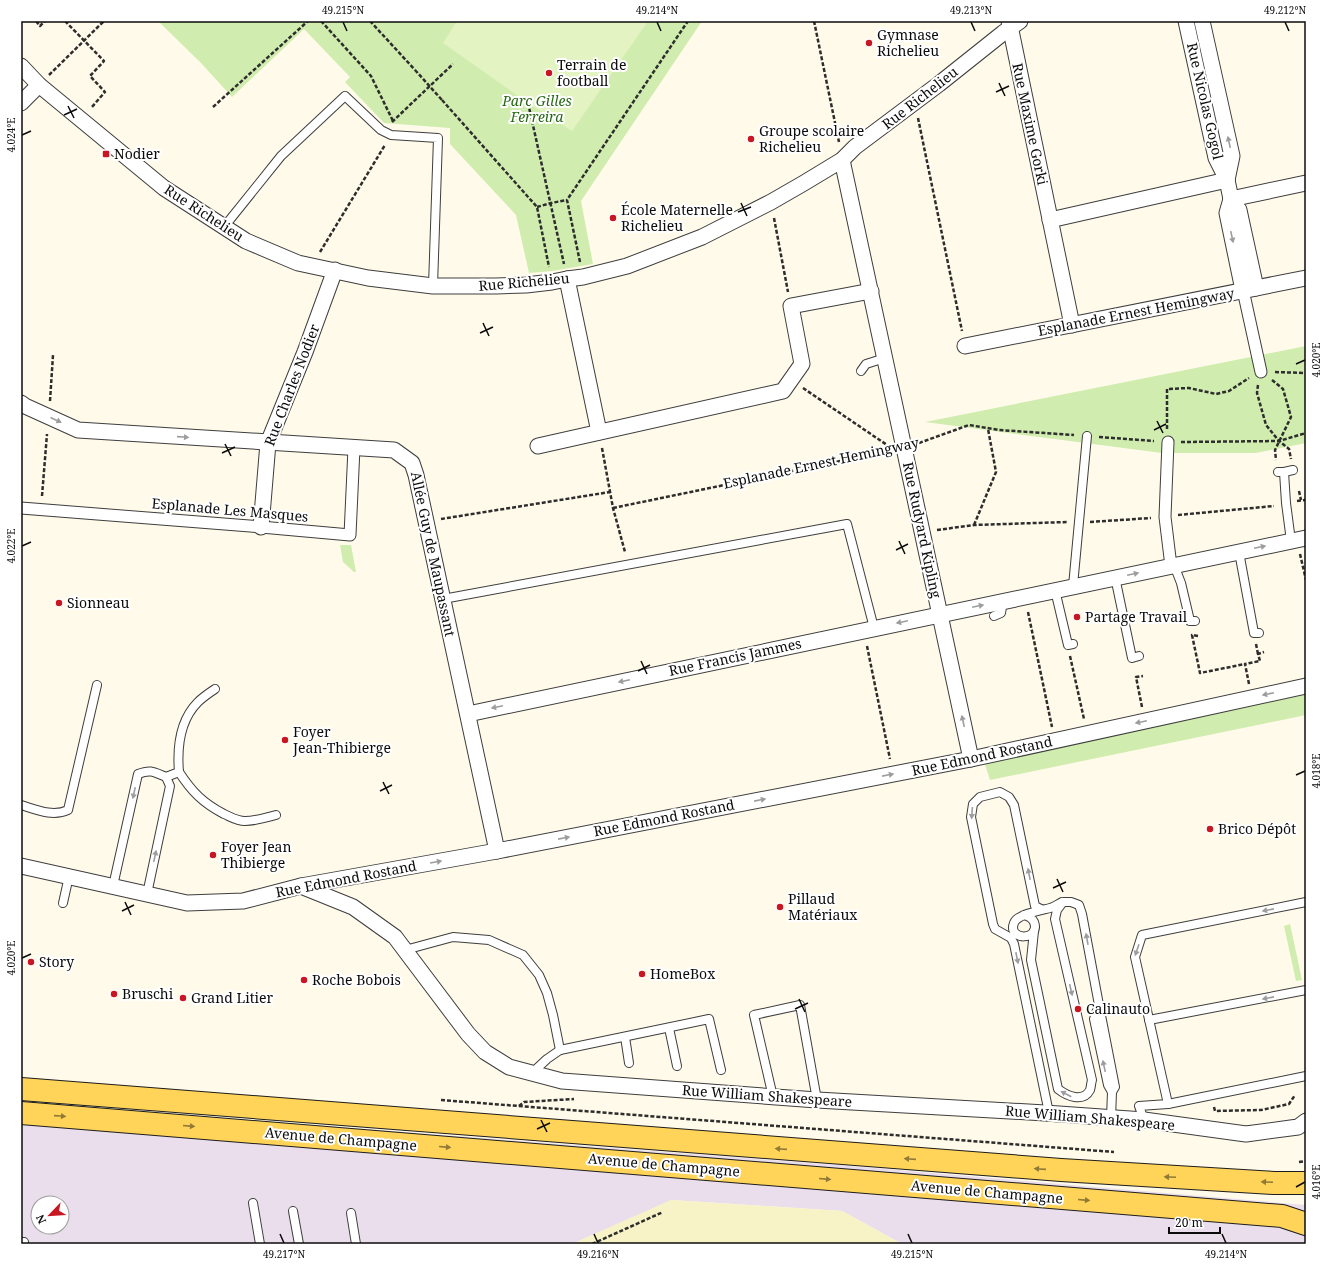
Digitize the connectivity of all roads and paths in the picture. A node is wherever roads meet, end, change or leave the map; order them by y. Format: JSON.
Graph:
{"nodes":[{"id":1,"x":36,"y":21,"type":"edge"},
{"id":2,"x":45,"y":21,"type":"edge"},
{"id":3,"x":65,"y":21,"type":"edge"},
{"id":4,"x":104,"y":21,"type":"edge"},
{"id":5,"x":308,"y":21,"type":"edge"},
{"id":6,"x":321,"y":21,"type":"edge"},
{"id":7,"x":370,"y":21,"type":"edge"},
{"id":8,"x":688,"y":21,"type":"edge"},
{"id":9,"x":814,"y":21,"type":"edge"},
{"id":10,"x":1186,"y":21,"type":"edge"},
{"id":11,"x":1202,"y":21,"type":"edge"},
{"id":12,"x":1013,"y":23,"type":"edge"},
{"id":13,"x":84,"y":41,"type":"junction"},
{"id":14,"x":453,"y":64,"type":"dead end"},
{"id":15,"x":21,"y":66,"type":"edge"},
{"id":16,"x":39,"y":85,"type":"junction"},
{"id":17,"x":914,"y":102,"type":"junction"},
{"id":18,"x":21,"y":103,"type":"edge"},
{"id":19,"x":528,"y":103,"type":"dead end"},
{"id":20,"x":213,"y":106,"type":"dead end"},
{"id":21,"x":80,"y":119,"type":"junction"},
{"id":22,"x":393,"y":120,"type":"junction"},
{"id":23,"x":391,"y":135,"type":"junction"},
{"id":24,"x":842,"y":160,"type":"junction"},
{"id":25,"x":1227,"y":180,"type":"junction"},
{"id":26,"x":1306,"y":183,"type":"edge"},
{"id":27,"x":1231,"y":199,"type":"junction"},
{"id":28,"x":567,"y":200,"type":"junction"},
{"id":29,"x":771,"y":202,"type":"junction"},
{"id":30,"x":551,"y":203,"type":"junction"},
{"id":31,"x":536,"y":207,"type":"junction"},
{"id":32,"x":1050,"y":220,"type":"junction"},
{"id":33,"x":224,"y":227,"type":"junction"},
{"id":34,"x":312,"y":266,"type":"junction"},
{"id":35,"x":335,"y":270,"type":"junction"},
{"id":36,"x":584,"y":277,"type":"junction"},
{"id":37,"x":567,"y":278,"type":"junction"},
{"id":38,"x":1306,"y":278,"type":"edge"},
{"id":39,"x":552,"y":282,"type":"junction"},
{"id":40,"x":433,"y":286,"type":"junction"},
{"id":41,"x":1250,"y":289,"type":"junction"},
{"id":42,"x":871,"y":291,"type":"junction"},
{"id":43,"x":791,"y":306,"type":"junction"},
{"id":44,"x":1072,"y":325,"type":"junction"},
{"id":45,"x":965,"y":346,"type":"joint"},
{"id":46,"x":885,"y":358,"type":"junction"},
{"id":47,"x":860,"y":371,"type":"dead end"},
{"id":48,"x":1261,"y":372,"type":"junction"},
{"id":49,"x":1306,"y":373,"type":"edge"},
{"id":50,"x":791,"y":380,"type":"junction"},
{"id":51,"x":21,"y":403,"type":"edge"},
{"id":52,"x":1166,"y":424,"type":"dead end"},
{"id":53,"x":988,"y":429,"type":"junction"},
{"id":54,"x":599,"y":432,"type":"junction"},
{"id":55,"x":1306,"y":433,"type":"edge"},
{"id":56,"x":1087,"y":436,"type":"junction"},
{"id":57,"x":1279,"y":441,"type":"junction"},
{"id":58,"x":1168,"y":442,"type":"junction"},
{"id":59,"x":268,"y":443,"type":"junction"},
{"id":60,"x":538,"y":446,"type":"dead end"},
{"id":61,"x":354,"y":448,"type":"junction"},
{"id":62,"x":899,"y":449,"type":"junction"},
{"id":63,"x":1285,"y":471,"type":"dead end"},
{"id":64,"x":610,"y":492,"type":"junction"},
{"id":65,"x":1273,"y":506,"type":"dead end"},
{"id":66,"x":21,"y":508,"type":"edge"},
{"id":67,"x":613,"y":508,"type":"junction"},
{"id":68,"x":1164,"y":517,"type":"junction"},
{"id":69,"x":427,"y":522,"type":"junction"},
{"id":70,"x":1078,"y":522,"type":"junction"},
{"id":71,"x":974,"y":525,"type":"junction"},
{"id":72,"x":261,"y":527,"type":"junction"},
{"id":73,"x":922,"y":533,"type":"junction"},
{"id":74,"x":1298,"y":540,"type":"edge"},
{"id":75,"x":1239,"y":552,"type":"junction"},
{"id":76,"x":629,"y":565,"type":"junction"},
{"id":77,"x":1172,"y":566,"type":"junction"},
{"id":78,"x":1115,"y":578,"type":"junction"},
{"id":79,"x":1306,"y":580,"type":"edge"},
{"id":80,"x":1073,"y":586,"type":"junction"},
{"id":81,"x":1055,"y":590,"type":"junction"},
{"id":82,"x":1025,"y":596,"type":"junction"},
{"id":83,"x":443,"y":599,"type":"junction"},
{"id":84,"x":1003,"y":601,"type":"junction"},
{"id":85,"x":940,"y":614,"type":"junction"},
{"id":86,"x":994,"y":616,"type":"dead end"},
{"id":87,"x":1195,"y":621,"type":"dead end"},
{"id":88,"x":869,"y":629,"type":"junction"},
{"id":89,"x":1260,"y":633,"type":"dead end"},
{"id":90,"x":1198,"y":636,"type":"dead end"},
{"id":91,"x":1256,"y":643,"type":"dead end"},
{"id":92,"x":1073,"y":644,"type":"dead end"},
{"id":93,"x":1264,"y":652,"type":"dead end"},
{"id":94,"x":1258,"y":654,"type":"junction"},
{"id":95,"x":1070,"y":656,"type":"dead end"},
{"id":96,"x":1139,"y":656,"type":"dead end"},
{"id":97,"x":1076,"y":659,"type":"dead end"},
{"id":98,"x":1071,"y":661,"type":"junction"},
{"id":99,"x":1245,"y":664,"type":"junction"},
{"id":100,"x":1143,"y":676,"type":"dead end"},
{"id":101,"x":97,"y":685,"type":"dead end"},
{"id":102,"x":1306,"y":686,"type":"edge"},
{"id":103,"x":215,"y":689,"type":"dead end"},
{"id":104,"x":1252,"y":698,"type":"junction"},
{"id":105,"x":1079,"y":701,"type":"dead end"},
{"id":106,"x":468,"y":714,"type":"junction"},
{"id":107,"x":1145,"y":721,"type":"junction"},
{"id":108,"x":1054,"y":741,"type":"junction"},
{"id":109,"x":971,"y":759,"type":"junction"},
{"id":110,"x":179,"y":772,"type":"junction"},
{"id":111,"x":893,"y":774,"type":"junction"},
{"id":112,"x":166,"y":778,"type":"junction"},
{"id":113,"x":21,"y":805,"type":"edge"},
{"id":114,"x":276,"y":815,"type":"dead end"},
{"id":115,"x":497,"y":851,"type":"junction"},
{"id":116,"x":21,"y":866,"type":"edge"},
{"id":117,"x":69,"y":876,"type":"junction"},
{"id":118,"x":113,"y":886,"type":"junction"},
{"id":119,"x":301,"y":886,"type":"junction"},
{"id":120,"x":147,"y":894,"type":"junction"},
{"id":121,"x":1063,"y":902,"type":"junction"},
{"id":122,"x":1306,"y":902,"type":"edge"},
{"id":123,"x":63,"y":903,"type":"dead end"},
{"id":124,"x":1041,"y":909,"type":"junction"},
{"id":125,"x":1024,"y":916,"type":"junction"},
{"id":126,"x":1014,"y":929,"type":"junction"},
{"id":127,"x":1034,"y":931,"type":"junction"},
{"id":128,"x":1011,"y":938,"type":"junction"},
{"id":129,"x":405,"y":950,"type":"junction"},
{"id":130,"x":1306,"y":990,"type":"edge"},
{"id":131,"x":1148,"y":1020,"type":"junction"},
{"id":132,"x":669,"y":1028,"type":"junction"},
{"id":133,"x":624,"y":1037,"type":"junction"},
{"id":134,"x":560,"y":1050,"type":"junction"},
{"id":135,"x":629,"y":1063,"type":"dead end"},
{"id":136,"x":677,"y":1066,"type":"dead end"},
{"id":137,"x":721,"y":1070,"type":"dead end"},
{"id":138,"x":532,"y":1074,"type":"junction"},
{"id":139,"x":1306,"y":1076,"type":"edge"},
{"id":140,"x":21,"y":1089,"type":"edge"},
{"id":141,"x":1295,"y":1094,"type":"dead end"},
{"id":142,"x":1211,"y":1096,"type":"junction"},
{"id":143,"x":773,"y":1097,"type":"junction"},
{"id":144,"x":440,"y":1100,"type":"dead end"},
{"id":145,"x":817,"y":1100,"type":"junction"},
{"id":146,"x":1168,"y":1104,"type":"junction"},
{"id":147,"x":21,"y":1113,"type":"edge"},
{"id":148,"x":1048,"y":1113,"type":"junction"},
{"id":149,"x":1111,"y":1118,"type":"junction"},
{"id":150,"x":1144,"y":1120,"type":"junction"},
{"id":151,"x":1306,"y":1121,"type":"edge"},
{"id":152,"x":1122,"y":1153,"type":"dead end"},
{"id":153,"x":1306,"y":1161,"type":"edge"},
{"id":154,"x":1298,"y":1162,"type":"dead end"},
{"id":155,"x":1306,"y":1183,"type":"edge"},
{"id":156,"x":253,"y":1203,"type":"dead end"},
{"id":157,"x":294,"y":1211,"type":"dead end"},
{"id":158,"x":663,"y":1212,"type":"dead end"},
{"id":159,"x":351,"y":1213,"type":"dead end"},
{"id":160,"x":1306,"y":1224,"type":"edge"},
{"id":161,"x":21,"y":1242,"type":"edge"},
{"id":162,"x":23,"y":1244,"type":"edge"},
{"id":163,"x":260,"y":1244,"type":"edge"},
{"id":164,"x":299,"y":1244,"type":"edge"},
{"id":165,"x":356,"y":1244,"type":"edge"},
{"id":166,"x":592,"y":1244,"type":"edge"}],
"edges":[{"from":1,"to":2,"type":"path"},
{"from":3,"to":13,"type":"path"},
{"from":4,"to":13,"type":"path"},
{"from":5,"to":20,"type":"path"},
{"from":6,"to":22,"type":"path"},
{"from":7,"to":31,"type":"path","bridge":true},
{"from":8,"to":28,"type":"path"},
{"from":9,"to":24,"type":"path"},
{"from":10,"to":25,"type":"street","name":"Rue Nicolas Gogol"},
{"from":25,"to":11,"type":"street","name":"Rue Nicolas Gogol","one_way":true},
{"from":12,"to":17,"type":"street","name":"Rue Richelieu"},
{"from":12,"to":32,"type":"street","name":"Rue Maxime Gorki"},
{"from":13,"to":16,"type":"path"},
{"from":13,"to":21,"type":"path"},
{"from":14,"to":22,"type":"path"},
{"from":15,"to":16,"type":"street","name":"Rue Richelieu"},
{"from":16,"to":18,"type":"street"},
{"from":16,"to":21,"type":"street","name":"Rue Richelieu"},
{"from":17,"to":24,"type":"street","name":"Rue Richelieu"},
{"from":17,"to":45,"type":"path"},
{"from":19,"to":30,"type":"path"},
{"from":21,"to":33,"type":"street","name":"Rue Richelieu"},
{"from":22,"to":23,"type":"path"},
{"from":23,"to":33,"type":"lane"},
{"from":23,"to":34,"type":"path"},
{"from":23,"to":40,"type":"lane"},
{"from":24,"to":29,"type":"street","name":"Rue Richelieu"},
{"from":24,"to":42,"type":"street","name":"Rue Rudyard Kipling"},
{"from":25,"to":27,"type":"street","name":"Rue Nicolas Gogol"},
{"from":25,"to":32,"type":"street"},
{"from":26,"to":27,"type":"street"},
{"from":27,"to":41,"type":"street","name":"Rue Nicolas Gogol"},
{"from":28,"to":30,"type":"path"},
{"from":28,"to":36,"type":"path"},
{"from":29,"to":36,"type":"street","name":"Rue Richelieu"},
{"from":29,"to":43,"type":"path"},
{"from":30,"to":31,"type":"path"},
{"from":30,"to":37,"type":"path"},
{"from":31,"to":39,"type":"path"},
{"from":32,"to":44,"type":"street","name":"Rue Maxime Gorki"},
{"from":33,"to":34,"type":"street","name":"Rue Richelieu"},
{"from":34,"to":35,"type":"street","name":"Rue Richelieu"},
{"from":35,"to":40,"type":"street","name":"Rue Richelieu"},
{"from":35,"to":59,"type":"street","name":"Rue Charles Nodier"},
{"from":36,"to":37,"type":"street","name":"Rue Richelieu"},
{"from":37,"to":39,"type":"street","name":"Rue Richelieu"},
{"from":37,"to":54,"type":"street"},
{"from":38,"to":41,"type":"street","name":"Esplanade Ernest Hemingway"},
{"from":39,"to":40,"type":"street","name":"Rue Richelieu"},
{"from":41,"to":44,"type":"street","name":"Esplanade Ernest Hemingway"},
{"from":41,"to":48,"type":"street"},
{"from":42,"to":43,"type":"street"},
{"from":42,"to":46,"type":"street","name":"Rue Rudyard Kipling"},
{"from":43,"to":50,"type":"street"},
{"from":44,"to":45,"type":"street","name":"Esplanade Ernest Hemingway"},
{"from":46,"to":47,"type":"lane"},
{"from":46,"to":62,"type":"street","name":"Rue Rudyard Kipling"},
{"from":48,"to":49,"type":"path"},
{"from":48,"to":52,"type":"path"},
{"from":48,"to":57,"type":"path"},
{"from":48,"to":57,"type":"path"},
{"from":50,"to":54,"type":"street"},
{"from":50,"to":62,"type":"path"},
{"from":51,"to":59,"type":"street","name":"Allée Guy de Maupassant","one_way":true},
{"from":53,"to":56,"type":"path","name":"Esplanade Ernest Hemingway"},
{"from":53,"to":62,"type":"path","name":"Esplanade Ernest Hemingway"},
{"from":53,"to":71,"type":"path"},
{"from":54,"to":60,"type":"street"},
{"from":54,"to":64,"type":"path"},
{"from":55,"to":57,"type":"path","name":"Esplanade Ernest Hemingway"},
{"from":56,"to":58,"type":"path","name":"Esplanade Ernest Hemingway"},
{"from":56,"to":70,"type":"lane"},
{"from":57,"to":58,"type":"path","name":"Esplanade Ernest Hemingway"},
{"from":58,"to":68,"type":"street"},
{"from":59,"to":61,"type":"street","name":"Allée Guy de Maupassant"},
{"from":59,"to":72,"type":"street","name":"Rue Charles Nodier"},
{"from":61,"to":69,"type":"street","name":"Allée Guy de Maupassant"},
{"from":61,"to":72,"type":"street","name":"Esplanade Les Masques"},
{"from":62,"to":67,"type":"path","name":"Esplanade Ernest Hemingway"},
{"from":62,"to":73,"type":"street","name":"Rue Rudyard Kipling"},
{"from":63,"to":74,"type":"lane"},
{"from":64,"to":67,"type":"path"},
{"from":64,"to":69,"type":"path"},
{"from":65,"to":68,"type":"path"},
{"from":66,"to":72,"type":"street","name":"Esplanade Les Masques"},
{"from":67,"to":76,"type":"path"},
{"from":68,"to":70,"type":"path"},
{"from":68,"to":77,"type":"street"},
{"from":69,"to":83,"type":"street","name":"Allée Guy de Maupassant"},
{"from":70,"to":71,"type":"path"},
{"from":70,"to":80,"type":"lane"},
{"from":71,"to":73,"type":"path"},
{"from":73,"to":85,"type":"street","name":"Rue Rudyard Kipling"},
{"from":75,"to":74,"type":"street","name":"Rue Francis Jammes","one_way":true},
{"from":74,"to":79,"type":"path"},
{"from":75,"to":77,"type":"street","name":"Rue Francis Jammes"},
{"from":75,"to":89,"type":"lane"},
{"from":76,"to":83,"type":"lane"},
{"from":76,"to":88,"type":"lane"},
{"from":78,"to":77,"type":"street","name":"Rue Francis Jammes","one_way":true},
{"from":77,"to":87,"type":"lane"},
{"from":78,"to":80,"type":"street","name":"Rue Francis Jammes"},
{"from":78,"to":96,"type":"lane"},
{"from":80,"to":81,"type":"street","name":"Rue Francis Jammes"},
{"from":81,"to":82,"type":"street","name":"Rue Francis Jammes"},
{"from":81,"to":92,"type":"lane"},
{"from":82,"to":84,"type":"street","name":"Rue Francis Jammes"},
{"from":82,"to":108,"type":"path"},
{"from":83,"to":106,"type":"street","name":"Allée Guy de Maupassant"},
{"from":85,"to":84,"type":"street","name":"Rue Francis Jammes","one_way":true},
{"from":84,"to":86,"type":"lane"},
{"from":85,"to":88,"type":"street","name":"Rue Francis Jammes","one_way":true},
{"from":109,"to":85,"type":"street","name":"Rue Rudyard Kipling","one_way":true},
{"from":88,"to":106,"type":"street","name":"Rue Francis Jammes","one_way":true},
{"from":88,"to":111,"type":"path"},
{"from":90,"to":99,"type":"path"},
{"from":91,"to":94,"type":"path"},
{"from":93,"to":94,"type":"path"},
{"from":94,"to":99,"type":"path"},
{"from":95,"to":98,"type":"path"},
{"from":97,"to":98,"type":"path"},
{"from":98,"to":105,"type":"path"},
{"from":99,"to":104,"type":"path"},
{"from":100,"to":107,"type":"path"},
{"from":101,"to":113,"type":"lane"},
{"from":102,"to":104,"type":"street","name":"Rue Edmond Rostand","one_way":true},
{"from":103,"to":110,"type":"lane"},
{"from":104,"to":107,"type":"street","name":"Rue Edmond Rostand"},
{"from":106,"to":115,"type":"street","name":"Allée Guy de Maupassant"},
{"from":107,"to":108,"type":"street","name":"Rue Edmond Rostand","one_way":true},
{"from":108,"to":109,"type":"street","name":"Rue Edmond Rostand"},
{"from":109,"to":111,"type":"street","name":"Rue Edmond Rostand"},
{"from":110,"to":112,"type":"lane"},
{"from":110,"to":114,"type":"lane"},
{"from":115,"to":111,"type":"street","name":"Rue Edmond Rostand","one_way":true},
{"from":112,"to":118,"type":"lane","one_way":true},
{"from":120,"to":112,"type":"lane","one_way":true},
{"from":119,"to":115,"type":"street","name":"Rue Edmond Rostand","one_way":true},
{"from":116,"to":117,"type":"street","name":"Rue Edmond Rostand"},
{"from":117,"to":118,"type":"street","name":"Rue Edmond Rostand"},
{"from":117,"to":123,"type":"lane"},
{"from":118,"to":120,"type":"street","name":"Rue Edmond Rostand"},
{"from":119,"to":120,"type":"street","name":"Rue Edmond Rostand"},
{"from":119,"to":129,"type":"street","name":"Rue William Shakespeare"},
{"from":121,"to":124,"type":"lane"},
{"from":121,"to":127,"type":"lane","one_way":true},
{"from":149,"to":121,"type":"lane","one_way":true},
{"from":122,"to":131,"type":"lane","one_way":true},
{"from":124,"to":125,"type":"lane"},
{"from":124,"to":128,"type":"lane","one_way":true},
{"from":125,"to":126,"type":"lane"},
{"from":125,"to":127,"type":"lane"},
{"from":126,"to":127,"type":"lane"},
{"from":126,"to":128,"type":"lane"},
{"from":128,"to":148,"type":"lane","one_way":true},
{"from":129,"to":134,"type":"lane"},
{"from":129,"to":138,"type":"street","name":"Rue William Shakespeare"},
{"from":130,"to":131,"type":"lane","one_way":true},
{"from":131,"to":146,"type":"lane"},
{"from":132,"to":133,"type":"lane"},
{"from":132,"to":136,"type":"lane"},
{"from":132,"to":137,"type":"lane"},
{"from":133,"to":134,"type":"lane"},
{"from":133,"to":135,"type":"lane"},
{"from":134,"to":138,"type":"lane"},
{"from":138,"to":143,"type":"street","name":"Rue William Shakespeare"},
{"from":139,"to":142,"type":"lane"},
{"from":155,"to":140,"type":"main road","name":"Avenue de Champagne","one_way":true},
{"from":141,"to":142,"type":"path"},
{"from":142,"to":146,"type":"lane"},
{"from":143,"to":145,"type":"street","name":"Rue William Shakespeare"},
{"from":143,"to":145,"type":"lane"},
{"from":144,"to":152,"type":"path"},
{"from":145,"to":148,"type":"street","name":"Rue William Shakespeare"},
{"from":146,"to":150,"type":"lane"},
{"from":147,"to":160,"type":"main road","name":"Avenue de Champagne","one_way":true},
{"from":148,"to":149,"type":"street","name":"Rue William Shakespeare"},
{"from":149,"to":150,"type":"street","name":"Rue William Shakespeare"},
{"from":150,"to":151,"type":"street","name":"Rue William Shakespeare"},
{"from":153,"to":154,"type":"path"},
{"from":156,"to":163,"type":"lane"},
{"from":157,"to":164,"type":"lane"},
{"from":158,"to":166,"type":"path"},
{"from":159,"to":165,"type":"lane"},
{"from":161,"to":162,"type":"lane"}]}
